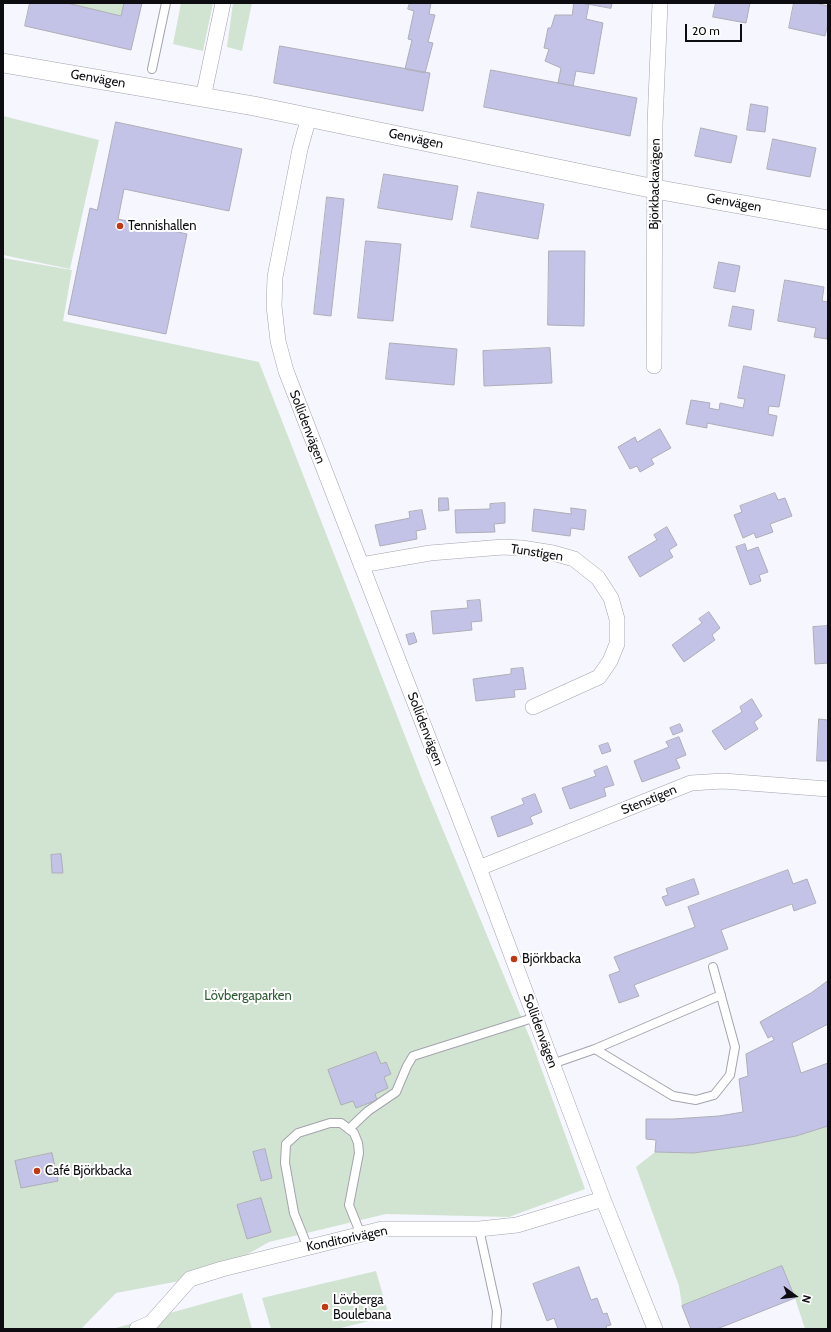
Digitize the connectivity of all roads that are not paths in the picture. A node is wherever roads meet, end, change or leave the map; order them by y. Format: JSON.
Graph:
{"nodes":[{"id":1,"x":166,"y":3,"type":"edge"},
{"id":2,"x":223,"y":3,"type":"edge"},
{"id":3,"x":660,"y":3,"type":"edge"},
{"id":4,"x":3,"y":63,"type":"edge"},
{"id":5,"x":152,"y":69,"type":"dead end"},
{"id":6,"x":203,"y":98,"type":"junction"},
{"id":7,"x":309,"y":117,"type":"junction"},
{"id":8,"x":655,"y":189,"type":"junction"},
{"id":9,"x":828,"y":220,"type":"edge"},
{"id":10,"x":654,"y":366,"type":"dead end"},
{"id":11,"x":361,"y":565,"type":"junction"},
{"id":12,"x":533,"y":707,"type":"dead end"},
{"id":13,"x":828,"y":789,"type":"edge"},
{"id":14,"x":479,"y":868,"type":"junction"},
{"id":15,"x":713,"y":967,"type":"dead end"},
{"id":16,"x":721,"y":995,"type":"junction"},
{"id":17,"x":536,"y":1018,"type":"junction"},
{"id":18,"x":596,"y":1049,"type":"junction"},
{"id":19,"x":552,"y":1064,"type":"junction"},
{"id":20,"x":348,"y":1129,"type":"junction"},
{"id":21,"x":603,"y":1199,"type":"junction"},
{"id":22,"x":479,"y":1229,"type":"junction"},
{"id":23,"x":360,"y":1235,"type":"junction"},
{"id":24,"x":308,"y":1248,"type":"junction"},
{"id":25,"x":137,"y":1329,"type":"edge"},
{"id":26,"x":496,"y":1329,"type":"edge"},
{"id":27,"x":655,"y":1329,"type":"edge"}],
"edges":[{"from":1,"to":5,"type":"lane"},
{"from":2,"to":6,"type":"street"},
{"from":3,"to":8,"type":"street","name":"Björkbackavägen"},
{"from":4,"to":6,"type":"street","name":"Genvägen"},
{"from":6,"to":7,"type":"street","name":"Genvägen"},
{"from":7,"to":8,"type":"street","name":"Genvägen"},
{"from":7,"to":11,"type":"street","name":"Sollidenvägen"},
{"from":8,"to":9,"type":"street","name":"Genvägen"},
{"from":8,"to":10,"type":"street","name":"Björkbackavägen"},
{"from":11,"to":12,"type":"street","name":"Tunstigen"},
{"from":11,"to":14,"type":"street","name":"Sollidenvägen"},
{"from":13,"to":14,"type":"street","name":"Stenstigen"},
{"from":14,"to":17,"type":"street","name":"Sollidenvägen"},
{"from":15,"to":16,"type":"lane"},
{"from":16,"to":18,"type":"lane"},
{"from":16,"to":18,"type":"lane"},
{"from":17,"to":19,"type":"street","name":"Sollidenvägen"},
{"from":17,"to":20,"type":"lane"},
{"from":18,"to":19,"type":"lane"},
{"from":19,"to":21,"type":"street","name":"Sollidenvägen"},
{"from":20,"to":23,"type":"lane"},
{"from":20,"to":24,"type":"lane"},
{"from":21,"to":22,"type":"street","name":"Konditorivägen"},
{"from":21,"to":27,"type":"street","name":"Sollidenvägen"},
{"from":22,"to":23,"type":"street","name":"Konditorivägen"},
{"from":22,"to":26,"type":"lane"},
{"from":23,"to":24,"type":"street","name":"Konditorivägen"},
{"from":24,"to":25,"type":"street","name":"Konditorivägen"}]}
